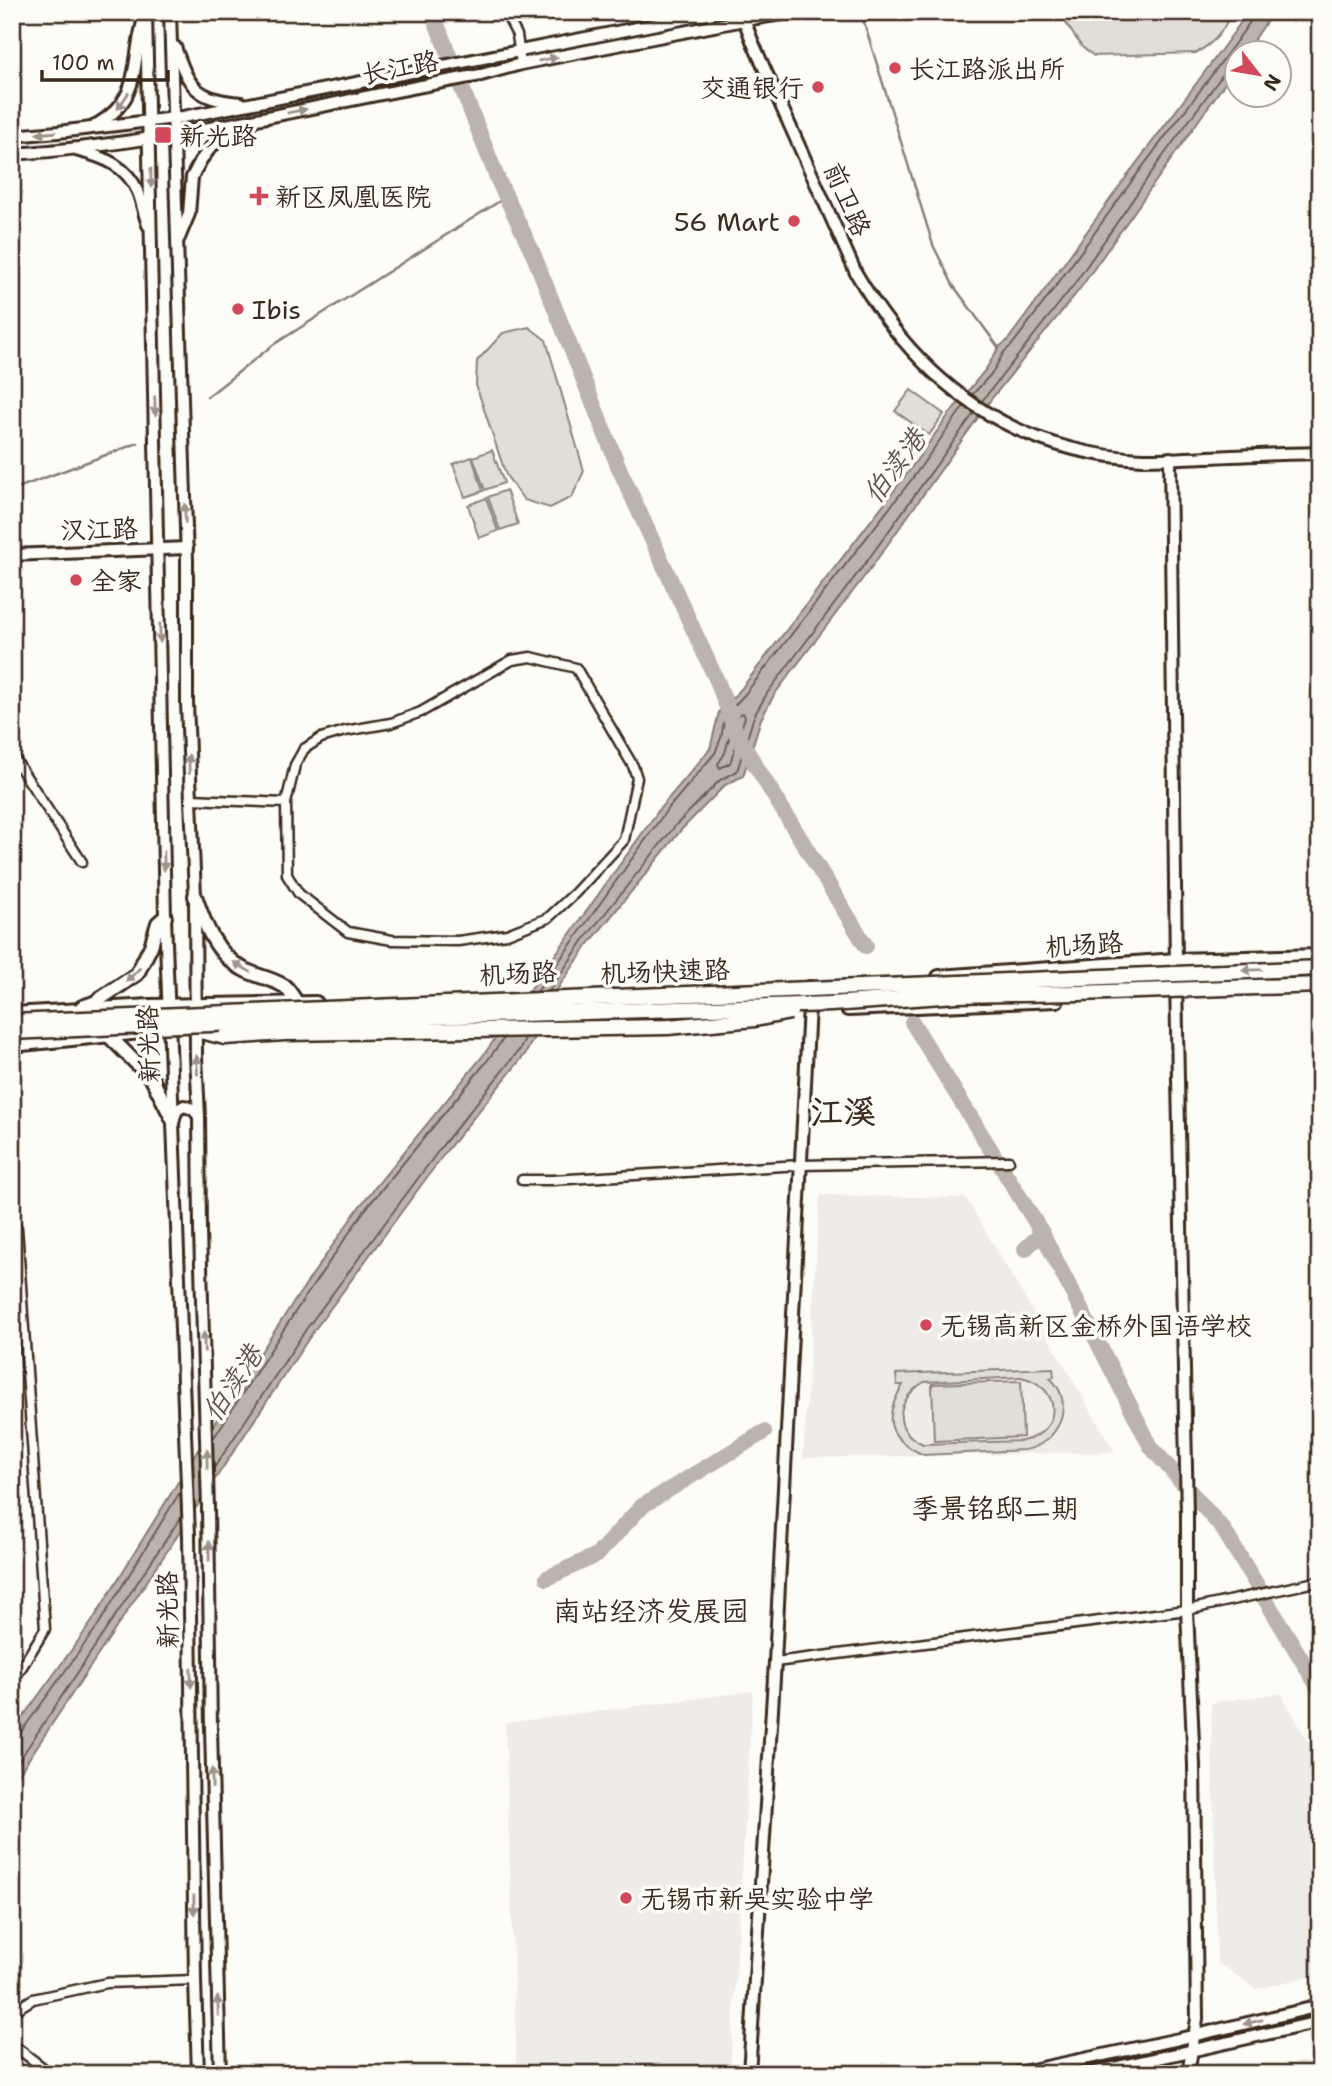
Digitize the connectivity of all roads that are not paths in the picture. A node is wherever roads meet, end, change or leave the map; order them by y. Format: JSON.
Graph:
{"nodes":[{"id":1,"x":146,"y":12,"type":"edge"},
{"id":2,"x":170,"y":12,"type":"edge"},
{"id":3,"x":505,"y":12,"type":"edge"},
{"id":4,"x":718,"y":12,"type":"edge"},
{"id":5,"x":795,"y":12,"type":"edge"},
{"id":6,"x":743,"y":16,"type":"edge"},
{"id":7,"x":171,"y":35,"type":"junction"},
{"id":8,"x":519,"y":51,"type":"junction"},
{"id":9,"x":521,"y":64,"type":"junction"},
{"id":10,"x":254,"y":103,"type":"junction"},
{"id":11,"x":259,"y":118,"type":"junction"},
{"id":12,"x":174,"y":119,"type":"junction"},
{"id":13,"x":150,"y":122,"type":"junction"},
{"id":14,"x":89,"y":129,"type":"junction"},
{"id":15,"x":174,"y":135,"type":"junction"},
{"id":16,"x":12,"y":136,"type":"edge"},
{"id":17,"x":150,"y":139,"type":"junction"},
{"id":18,"x":72,"y":150,"type":"junction"},
{"id":19,"x":12,"y":154,"type":"edge"},
{"id":20,"x":151,"y":233,"type":"junction"},
{"id":21,"x":177,"y":243,"type":"junction"},
{"id":22,"x":1320,"y":453,"type":"edge"},
{"id":23,"x":1170,"y":458,"type":"junction"},
{"id":24,"x":187,"y":548,"type":"junction"},
{"id":25,"x":159,"y":550,"type":"junction"},
{"id":26,"x":12,"y":555,"type":"edge"},
{"id":27,"x":12,"y":755,"type":"edge"},
{"id":28,"x":191,"y":799,"type":"junction"},
{"id":29,"x":286,"y":803,"type":"junction"},
{"id":30,"x":82,"y":862,"type":"dead end"},
{"id":31,"x":195,"y":896,"type":"junction"},
{"id":32,"x":165,"y":917,"type":"junction"},
{"id":33,"x":1320,"y":956,"type":"edge"},
{"id":34,"x":1176,"y":960,"type":"junction"},
{"id":35,"x":1320,"y":968,"type":"edge"},
{"id":36,"x":1320,"y":985,"type":"edge"},
{"id":37,"x":810,"y":987,"type":"junction"},
{"id":38,"x":1320,"y":990,"type":"edge"},
{"id":39,"x":1176,"y":995,"type":"junction"},
{"id":40,"x":297,"y":1003,"type":"junction"},
{"id":41,"x":831,"y":1004,"type":"junction"},
{"id":42,"x":196,"y":1005,"type":"junction"},
{"id":43,"x":169,"y":1006,"type":"junction"},
{"id":44,"x":809,"y":1011,"type":"junction"},
{"id":45,"x":69,"y":1012,"type":"junction"},
{"id":46,"x":12,"y":1014,"type":"edge"},
{"id":47,"x":12,"y":1022,"type":"edge"},
{"id":48,"x":196,"y":1030,"type":"junction"},
{"id":49,"x":170,"y":1031,"type":"junction"},
{"id":50,"x":12,"y":1032,"type":"edge"},
{"id":51,"x":109,"y":1036,"type":"junction"},
{"id":52,"x":12,"y":1045,"type":"edge"},
{"id":53,"x":200,"y":1116,"type":"junction"},
{"id":54,"x":173,"y":1120,"type":"junction"},
{"id":55,"x":1009,"y":1161,"type":"dead end"},
{"id":56,"x":801,"y":1165,"type":"junction"},
{"id":57,"x":523,"y":1180,"type":"dead end"},
{"id":58,"x":12,"y":1228,"type":"edge"},
{"id":59,"x":1320,"y":1581,"type":"edge"},
{"id":60,"x":1187,"y":1610,"type":"junction"},
{"id":61,"x":775,"y":1662,"type":"junction"},
{"id":62,"x":12,"y":1683,"type":"edge"},
{"id":63,"x":195,"y":1980,"type":"junction"},
{"id":64,"x":1320,"y":2006,"type":"edge"},
{"id":65,"x":12,"y":2012,"type":"edge"},
{"id":66,"x":1320,"y":2022,"type":"edge"},
{"id":67,"x":1195,"y":2035,"type":"junction"},
{"id":68,"x":12,"y":2044,"type":"edge"},
{"id":69,"x":1191,"y":2052,"type":"junction"},
{"id":70,"x":51,"y":2074,"type":"edge"},
{"id":71,"x":198,"y":2074,"type":"edge"},
{"id":72,"x":220,"y":2074,"type":"edge"},
{"id":73,"x":748,"y":2074,"type":"edge"},
{"id":74,"x":1013,"y":2074,"type":"edge"},
{"id":75,"x":1087,"y":2074,"type":"edge"},
{"id":76,"x":1188,"y":2074,"type":"edge"}],
"edges":[{"from":1,"to":13,"type":"main road","name":"新光路"},
{"from":1,"to":14,"type":"main road","one_way":true},
{"from":2,"to":7,"type":"main road","name":"新光路"},
{"from":3,"to":8,"type":"street"},
{"from":4,"to":8,"type":"main road","name":"长江路"},
{"from":5,"to":6,"type":"main road","name":"长江路"},
{"from":9,"to":6,"type":"main road","name":"长江路","one_way":true},
{"from":6,"to":23,"type":"main road","name":"前卫路"},
{"from":7,"to":10,"type":"main road"},
{"from":7,"to":12,"type":"main road","name":"新光路"},
{"from":8,"to":9,"type":"street"},
{"from":8,"to":10,"type":"main road","name":"长江路"},
{"from":11,"to":9,"type":"main road","name":"长江路","one_way":true},
{"from":10,"to":12,"type":"main road","name":"长江路"},
{"from":11,"to":15,"type":"main road","name":"长江路"},
{"from":11,"to":21,"type":"main road"},
{"from":12,"to":13,"type":"main road","name":"长江路"},
{"from":12,"to":15,"type":"main road","name":"新光路"},
{"from":13,"to":14,"type":"main road","name":"长江路"},
{"from":13,"to":17,"type":"main road","name":"新光路"},
{"from":14,"to":16,"type":"main road","name":"长江路","one_way":true},
{"from":15,"to":17,"type":"main road","name":"长江路"},
{"from":15,"to":21,"type":"main road","name":"新光路"},
{"from":17,"to":18,"type":"main road","name":"长江路"},
{"from":17,"to":20,"type":"main road","name":"新光路","one_way":true},
{"from":18,"to":19,"type":"main road","name":"长江路"},
{"from":18,"to":20,"type":"main road"},
{"from":20,"to":25,"type":"main road","name":"新光路","one_way":true},
{"from":24,"to":21,"type":"main road","name":"新光路","one_way":true},
{"from":22,"to":23,"type":"main road","name":"前卫路"},
{"from":23,"to":34,"type":"main road"},
{"from":24,"to":25,"type":"main road","name":"汉江路"},
{"from":28,"to":24,"type":"main road","name":"新光路","one_way":true},
{"from":25,"to":26,"type":"main road","name":"汉江路"},
{"from":25,"to":32,"type":"main road","name":"新光路","one_way":true},
{"from":27,"to":30,"type":"street"},
{"from":28,"to":29,"type":"street"},
{"from":28,"to":31,"type":"main road","name":"新光路"},
{"from":29,"to":29,"type":"street"},
{"from":40,"to":31,"type":"main road","one_way":true},
{"from":31,"to":42,"type":"main road","name":"新光路"},
{"from":32,"to":43,"type":"main road","name":"新光路"},
{"from":32,"to":45,"type":"main road","one_way":true},
{"from":33,"to":34,"type":"main road","name":"机场路"},
{"from":34,"to":37,"type":"main road","name":"机场路"},
{"from":34,"to":39,"type":"main road"},
{"from":35,"to":47,"type":"highway","name":"机场快速路","one_way":true,"bridge":true},
{"from":36,"to":41,"type":"highway","name":"机场快速路","bridge":true},
{"from":37,"to":40,"type":"main road","name":"机场路","bridge":true},
{"from":37,"to":44,"type":"main road"},
{"from":38,"to":39,"type":"main road","name":"机场路"},
{"from":39,"to":44,"type":"main road","name":"机场路"},
{"from":39,"to":60,"type":"main road"},
{"from":40,"to":42,"type":"main road","name":"机场路"},
{"from":41,"to":48,"type":"highway","bridge":true},
{"from":41,"to":50,"type":"highway","name":"机场快速路","bridge":true},
{"from":42,"to":43,"type":"main road","name":"机场路"},
{"from":42,"to":48,"type":"main road","name":"新光路"},
{"from":43,"to":45,"type":"main road","name":"机场路"},
{"from":43,"to":49,"type":"main road","name":"新光路"},
{"from":44,"to":48,"type":"main road","name":"机场路"},
{"from":44,"to":56,"type":"main road"},
{"from":45,"to":46,"type":"main road","name":"机场路"},
{"from":48,"to":49,"type":"main road","name":"机场路"},
{"from":53,"to":48,"type":"main road","name":"新光路","one_way":true},
{"from":49,"to":51,"type":"main road","name":"机场路"},
{"from":49,"to":54,"type":"main road","name":"新光路"},
{"from":51,"to":52,"type":"main road","name":"机场路"},
{"from":51,"to":54,"type":"main road"},
{"from":53,"to":54,"type":"main road"},
{"from":72,"to":53,"type":"main road","name":"新光路","one_way":true},
{"from":54,"to":63,"type":"main road","name":"新光路","one_way":true},
{"from":55,"to":56,"type":"street"},
{"from":56,"to":57,"type":"street"},
{"from":56,"to":61,"type":"main road"},
{"from":58,"to":62,"type":"street"},
{"from":59,"to":60,"type":"street"},
{"from":60,"to":61,"type":"street"},
{"from":60,"to":67,"type":"main road"},
{"from":61,"to":73,"type":"main road"},
{"from":63,"to":65,"type":"street"},
{"from":63,"to":71,"type":"main road","name":"新光路"},
{"from":64,"to":67,"type":"main road","one_way":true},
{"from":66,"to":69,"type":"main road"},
{"from":67,"to":69,"type":"main road"},
{"from":67,"to":74,"type":"main road"},
{"from":68,"to":70,"type":"street"},
{"from":69,"to":75,"type":"main road"},
{"from":69,"to":76,"type":"main road"}]}
